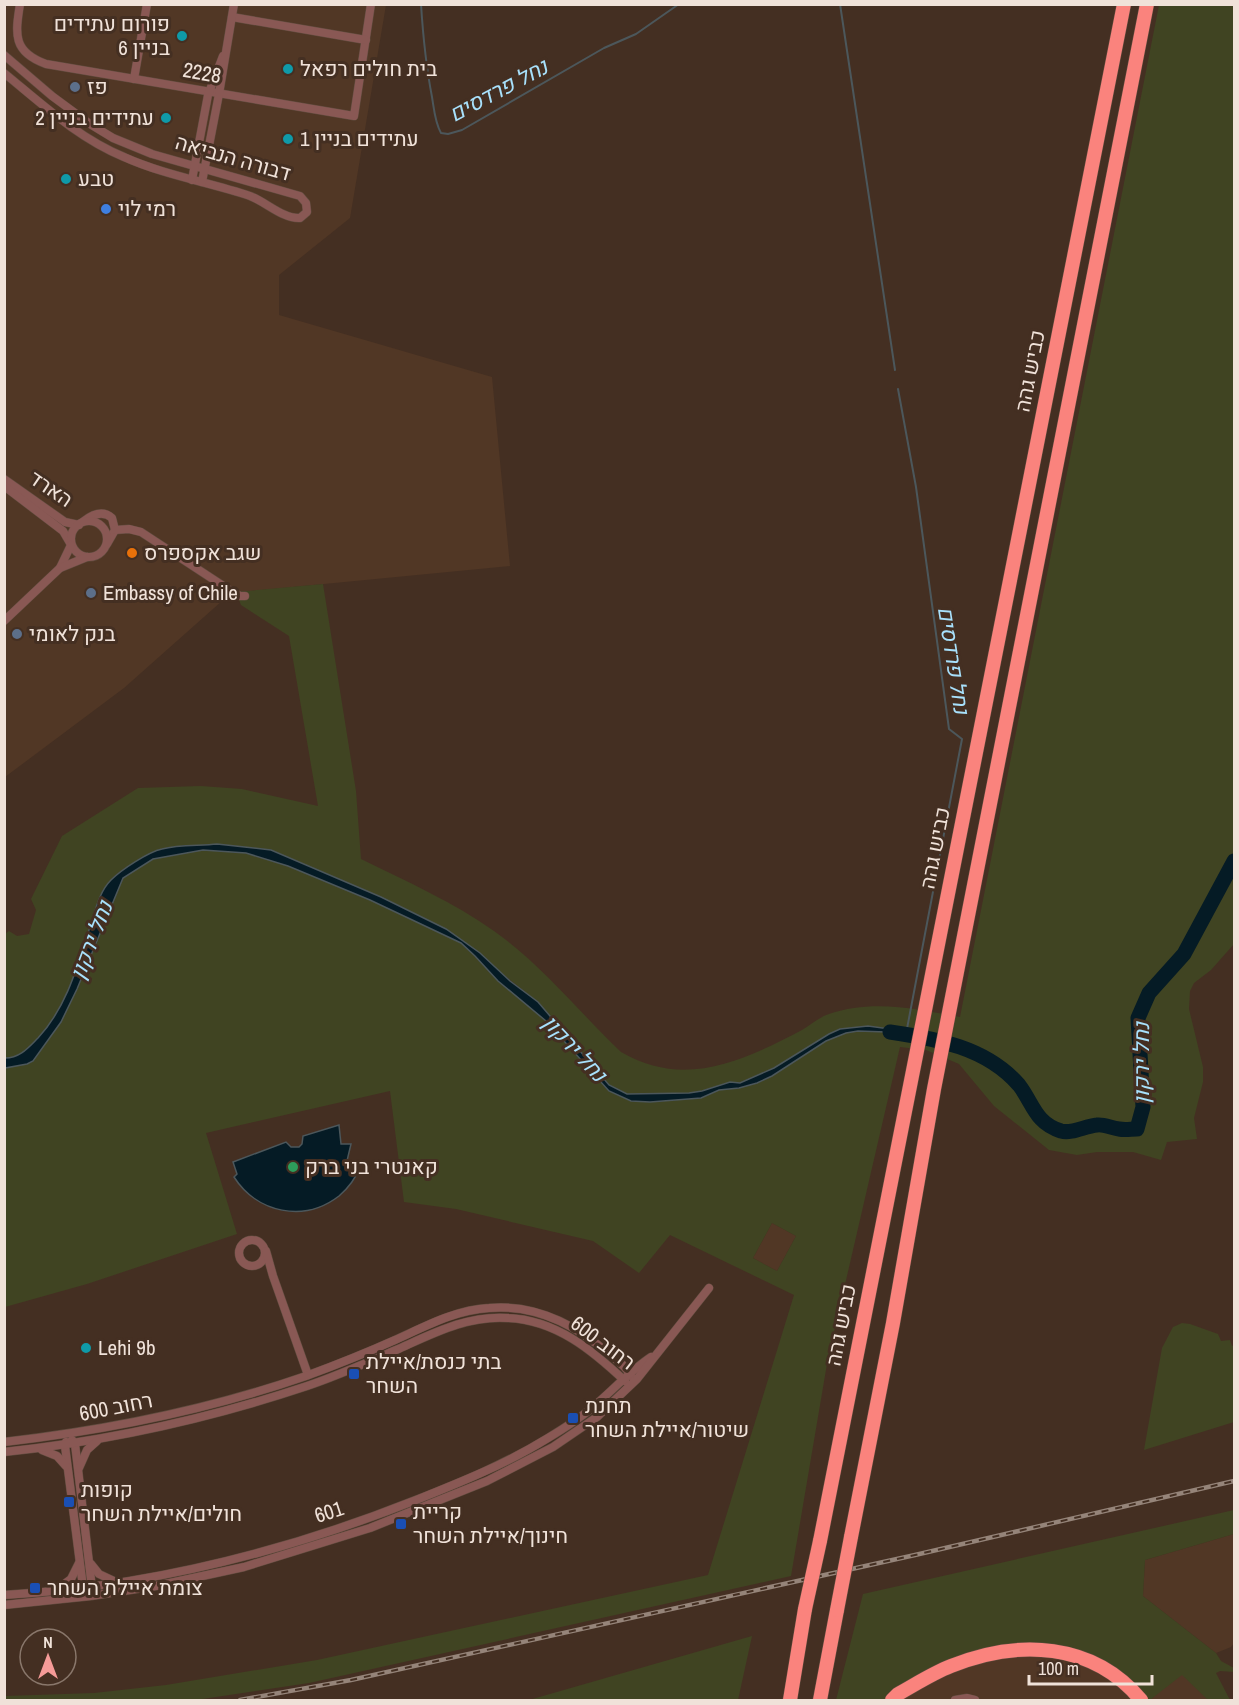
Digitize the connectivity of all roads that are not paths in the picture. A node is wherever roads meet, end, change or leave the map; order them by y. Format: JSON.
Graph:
{"nodes":[{"id":1,"x":20,"y":4,"type":"edge"},
{"id":2,"x":147,"y":4,"type":"edge"},
{"id":3,"x":234,"y":4,"type":"edge"},
{"id":4,"x":371,"y":4,"type":"edge"},
{"id":5,"x":1124,"y":4,"type":"edge"},
{"id":6,"x":1147,"y":4,"type":"edge"},
{"id":7,"x":232,"y":17,"type":"junction"},
{"id":8,"x":366,"y":40,"type":"junction"},
{"id":9,"x":227,"y":46,"type":"junction"},
{"id":10,"x":4,"y":55,"type":"edge"},
{"id":11,"x":4,"y":73,"type":"edge"},
{"id":12,"x":134,"y":79,"type":"junction"},
{"id":13,"x":209,"y":92,"type":"junction"},
{"id":14,"x":219,"y":94,"type":"junction"},
{"id":15,"x":195,"y":166,"type":"junction"},
{"id":16,"x":204,"y":169,"type":"junction"},
{"id":17,"x":192,"y":180,"type":"junction"},
{"id":18,"x":202,"y":182,"type":"junction"},
{"id":19,"x":4,"y":479,"type":"edge"},
{"id":20,"x":4,"y":486,"type":"edge"},
{"id":21,"x":81,"y":524,"type":"junction"},
{"id":22,"x":115,"y":530,"type":"junction"},
{"id":23,"x":71,"y":544,"type":"junction"},
{"id":24,"x":104,"y":547,"type":"junction"},
{"id":25,"x":88,"y":556,"type":"junction"},
{"id":26,"x":60,"y":568,"type":"junction"},
{"id":27,"x":244,"y":596,"type":"dead end"},
{"id":28,"x":4,"y":621,"type":"edge"},
{"id":29,"x":266,"y":1251,"type":"junction"},
{"id":30,"x":255,"y":1266,"type":"junction"},
{"id":31,"x":273,"y":1276,"type":"junction"},
{"id":32,"x":709,"y":1288,"type":"dead end"},
{"id":33,"x":655,"y":1354,"type":"junction"},
{"id":34,"x":617,"y":1360,"type":"junction"},
{"id":35,"x":641,"y":1363,"type":"junction"},
{"id":36,"x":610,"y":1367,"type":"junction"},
{"id":37,"x":631,"y":1374,"type":"junction"},
{"id":38,"x":308,"y":1375,"type":"junction"},
{"id":39,"x":624,"y":1380,"type":"junction"},
{"id":40,"x":631,"y":1387,"type":"junction"},
{"id":41,"x":611,"y":1391,"type":"junction"},
{"id":42,"x":68,"y":1435,"type":"junction"},
{"id":43,"x":99,"y":1439,"type":"junction"},
{"id":44,"x":4,"y":1442,"type":"edge"},
{"id":45,"x":70,"y":1444,"type":"junction"},
{"id":46,"x":38,"y":1449,"type":"junction"},
{"id":47,"x":4,"y":1452,"type":"edge"},
{"id":48,"x":68,"y":1472,"type":"junction"},
{"id":49,"x":78,"y":1472,"type":"junction"},
{"id":50,"x":80,"y":1562,"type":"junction"},
{"id":51,"x":90,"y":1562,"type":"junction"},
{"id":52,"x":119,"y":1582,"type":"junction"},
{"id":53,"x":93,"y":1586,"type":"junction"},
{"id":54,"x":83,"y":1587,"type":"junction"},
{"id":55,"x":56,"y":1590,"type":"junction"},
{"id":56,"x":4,"y":1595,"type":"edge"},
{"id":57,"x":91,"y":1596,"type":"junction"},
{"id":58,"x":4,"y":1605,"type":"edge"},
{"id":59,"x":799,"y":1642,"type":"junction"},
{"id":60,"x":784,"y":1701,"type":"edge"},
{"id":61,"x":790,"y":1701,"type":"edge"},
{"id":62,"x":820,"y":1701,"type":"edge"},
{"id":63,"x":892,"y":1701,"type":"edge"},
{"id":64,"x":956,"y":1701,"type":"edge"},
{"id":65,"x":975,"y":1701,"type":"edge"},
{"id":66,"x":1142,"y":1701,"type":"edge"}],
"edges":[{"from":1,"to":12,"type":"street","name":"2228"},
{"from":2,"to":12,"type":"street"},
{"from":3,"to":7,"type":"street"},
{"from":4,"to":8,"type":"street"},
{"from":5,"to":59,"type":"highway","name":"כביש גהה","bridge":true},
{"from":6,"to":62,"type":"highway","name":"כביש גהה","bridge":true},
{"from":7,"to":8,"type":"street"},
{"from":7,"to":9,"type":"street"},
{"from":8,"to":14,"type":"street","name":"2228"},
{"from":9,"to":13,"type":"street"},
{"from":9,"to":14,"type":"street"},
{"from":10,"to":15,"type":"street","name":"דבורה הנביאה"},
{"from":11,"to":17,"type":"street","name":"דבורה הנביאה"},
{"from":12,"to":13,"type":"street","name":"2228"},
{"from":13,"to":14,"type":"street","name":"2228"},
{"from":13,"to":15,"type":"street"},
{"from":14,"to":16,"type":"street"},
{"from":15,"to":16,"type":"street","name":"דבורה הנביאה"},
{"from":15,"to":17,"type":"street"},
{"from":16,"to":18,"type":"street"},
{"from":16,"to":18,"type":"street","name":"דבורה הנביאה"},
{"from":17,"to":18,"type":"street","name":"דבורה הנביאה"},
{"from":19,"to":21,"type":"street","name":"הארד"},
{"from":20,"to":23,"type":"street","name":"הארד"},
{"from":21,"to":22,"type":"street"},
{"from":21,"to":23,"type":"street"},
{"from":21,"to":24,"type":"street"},
{"from":22,"to":24,"type":"street"},
{"from":22,"to":27,"type":"street"},
{"from":23,"to":25,"type":"street"},
{"from":23,"to":26,"type":"street"},
{"from":24,"to":25,"type":"street"},
{"from":25,"to":26,"type":"street"},
{"from":26,"to":28,"type":"street"},
{"from":29,"to":30,"type":"street"},
{"from":29,"to":30,"type":"street"},
{"from":29,"to":31,"type":"street"},
{"from":30,"to":31,"type":"street"},
{"from":31,"to":38,"type":"street"},
{"from":32,"to":33,"type":"street"},
{"from":33,"to":35,"type":"street","name":"601"},
{"from":33,"to":40,"type":"street","name":"601"},
{"from":34,"to":35,"type":"street"},
{"from":34,"to":37,"type":"street","name":"רחוב 600"},
{"from":34,"to":38,"type":"street","name":"רחוב 600"},
{"from":35,"to":37,"type":"street","name":"601"},
{"from":36,"to":39,"type":"street","name":"רחוב 600"},
{"from":36,"to":41,"type":"street"},
{"from":36,"to":43,"type":"street","name":"רחוב 600"},
{"from":37,"to":39,"type":"street","name":"601"},
{"from":37,"to":40,"type":"street","name":"רחוב 600"},
{"from":38,"to":42,"type":"street","name":"רחוב 600"},
{"from":39,"to":40,"type":"street","name":"רחוב 600"},
{"from":39,"to":41,"type":"street","name":"601"},
{"from":40,"to":57,"type":"street","name":"601"},
{"from":41,"to":52,"type":"street","name":"601"},
{"from":42,"to":44,"type":"street","name":"רחוב 600"},
{"from":42,"to":45,"type":"street"},
{"from":43,"to":45,"type":"street","name":"רחוב 600"},
{"from":43,"to":49,"type":"street"},
{"from":45,"to":46,"type":"street","name":"רחוב 600"},
{"from":45,"to":48,"type":"street"},
{"from":45,"to":49,"type":"street"},
{"from":46,"to":47,"type":"street","name":"רחוב 600"},
{"from":46,"to":48,"type":"street"},
{"from":48,"to":50,"type":"street"},
{"from":49,"to":51,"type":"street"},
{"from":50,"to":54,"type":"street"},
{"from":50,"to":55,"type":"street"},
{"from":51,"to":52,"type":"street"},
{"from":51,"to":53,"type":"street"},
{"from":52,"to":53,"type":"street","name":"601"},
{"from":53,"to":54,"type":"street","name":"601"},
{"from":53,"to":57,"type":"street"},
{"from":54,"to":55,"type":"street","name":"601"},
{"from":54,"to":57,"type":"street"},
{"from":55,"to":56,"type":"street","name":"601"},
{"from":57,"to":58,"type":"street","name":"601"},
{"from":59,"to":60,"type":"highway"},
{"from":59,"to":61,"type":"highway","name":"כביש גהה"},
{"from":63,"to":66,"type":"highway"},
{"from":64,"to":65,"type":"street"}]}
